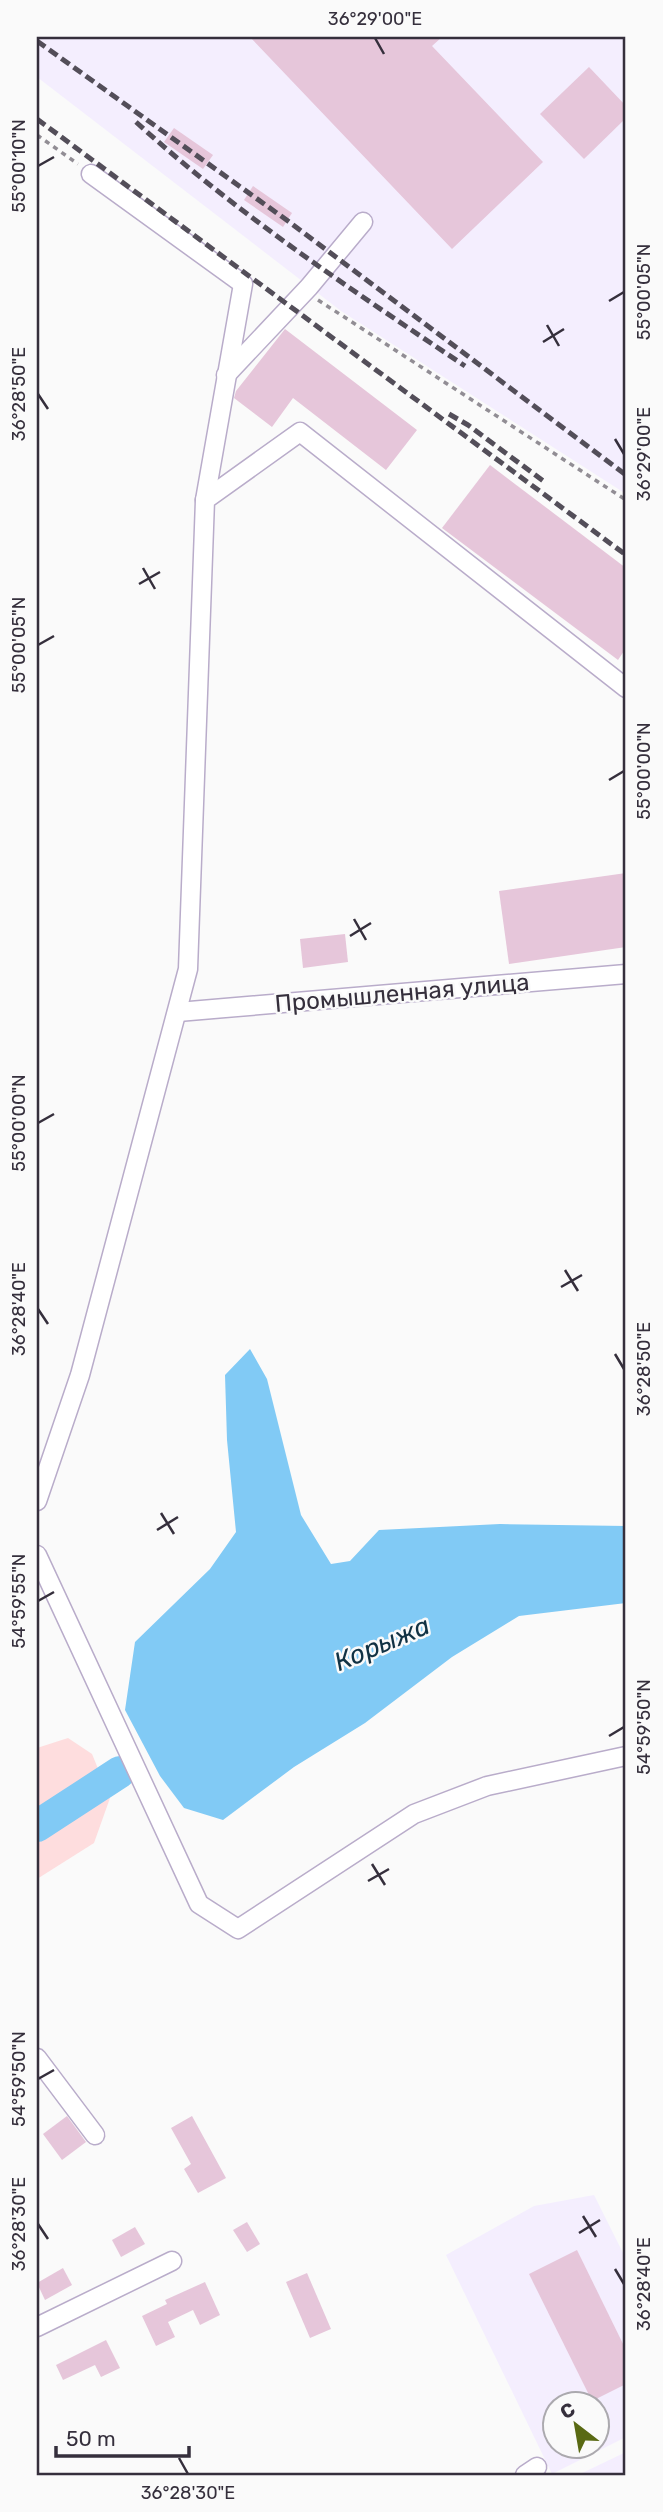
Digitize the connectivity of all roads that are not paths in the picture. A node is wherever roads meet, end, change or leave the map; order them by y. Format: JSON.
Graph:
{"nodes":[{"id":1,"x":92,"y":174,"type":"road end"},
{"id":2,"x":363,"y":222,"type":"dead end"},
{"id":3,"x":226,"y":375,"type":"junction"},
{"id":4,"x":205,"y":500,"type":"junction"},
{"id":5,"x":626,"y":688,"type":"edge"},
{"id":6,"x":626,"y":974,"type":"edge"},
{"id":7,"x":178,"y":1012,"type":"junction"},
{"id":8,"x":37,"y":1501,"type":"edge"},
{"id":9,"x":37,"y":1555,"type":"edge"},
{"id":10,"x":626,"y":1756,"type":"edge"},
{"id":11,"x":37,"y":2058,"type":"edge"},
{"id":12,"x":95,"y":2135,"type":"dead end"},
{"id":13,"x":172,"y":2261,"type":"dead end"},
{"id":14,"x":37,"y":2327,"type":"edge"}],
"edges":[{"from":1,"to":3,"type":"street"},
{"from":2,"to":3,"type":"street"},
{"from":3,"to":4,"type":"street"},
{"from":4,"to":5,"type":"street"},
{"from":4,"to":7,"type":"street"},
{"from":6,"to":7,"type":"street","name":"Промышленная улица"},
{"from":7,"to":8,"type":"street"},
{"from":9,"to":10,"type":"street"},
{"from":11,"to":12,"type":"street"},
{"from":13,"to":14,"type":"street"}]}
